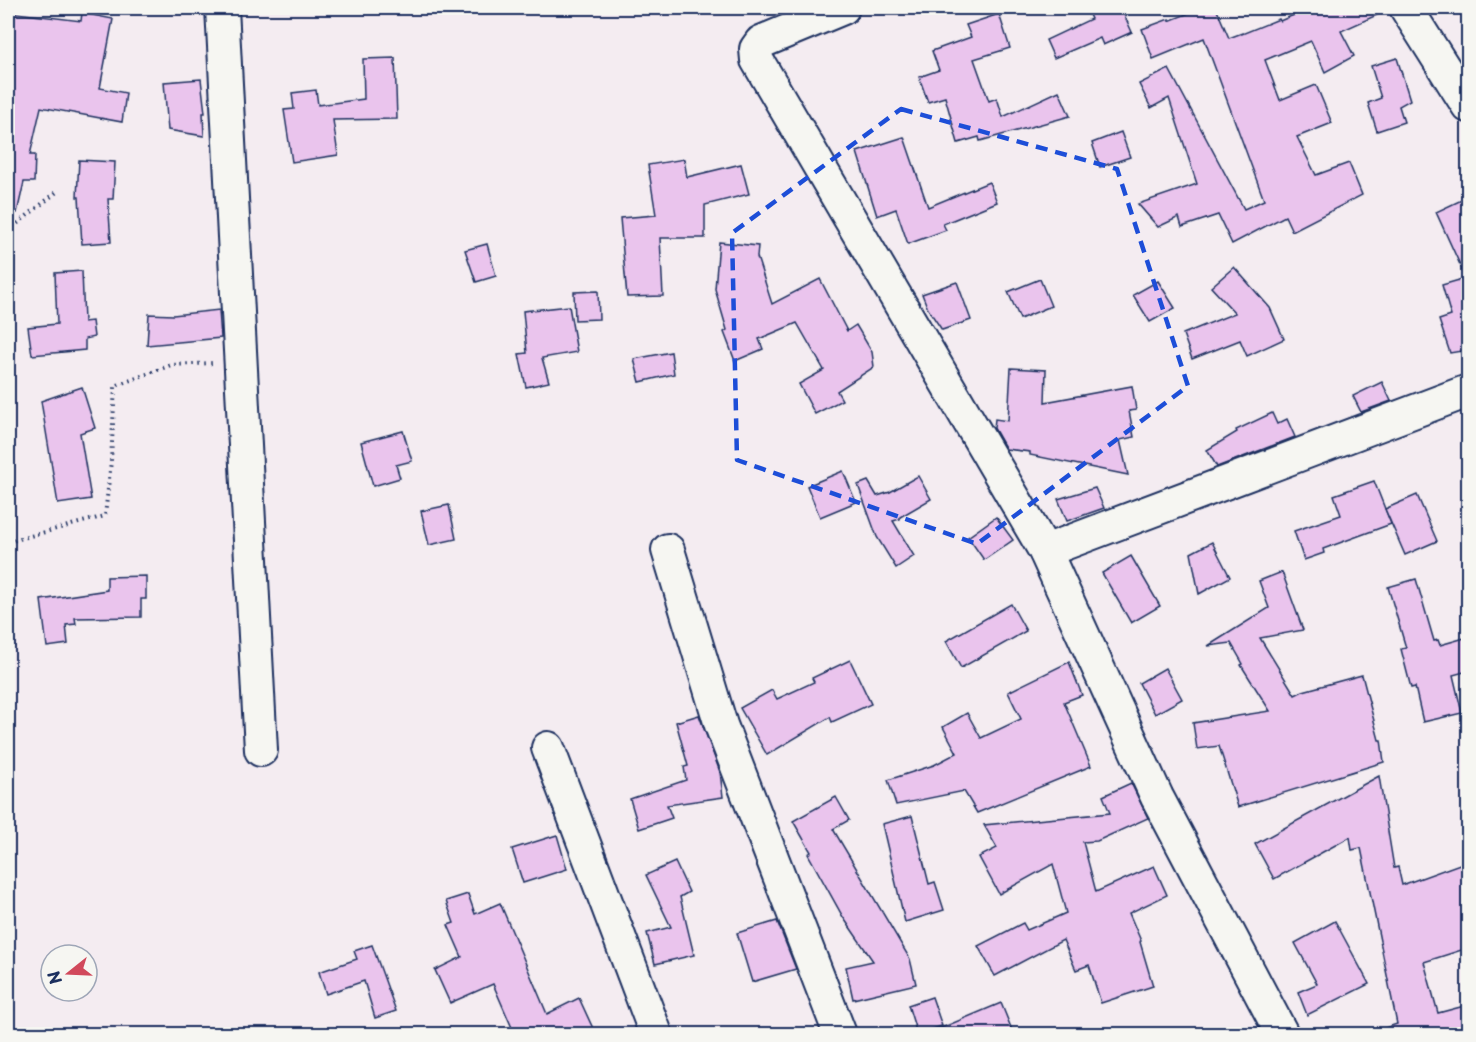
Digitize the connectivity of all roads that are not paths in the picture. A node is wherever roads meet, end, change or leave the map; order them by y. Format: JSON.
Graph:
{"nodes":[{"id":1,"x":222,"y":8,"type":"edge"},
{"id":2,"x":843,"y":8,"type":"edge"},
{"id":3,"x":1406,"y":8,"type":"edge"},
{"id":4,"x":1468,"y":106,"type":"edge"},
{"id":5,"x":1468,"y":391,"type":"edge"},
{"id":6,"x":668,"y":550,"type":"dead end"},
{"id":7,"x":1045,"y":551,"type":"junction"},
{"id":8,"x":548,"y":748,"type":"dead end"},
{"id":9,"x":261,"y":750,"type":"dead end"},
{"id":10,"x":656,"y":1035,"type":"edge"},
{"id":11,"x":840,"y":1035,"type":"edge"},
{"id":12,"x":1282,"y":1035,"type":"edge"}],
"edges":[{"from":1,"to":9,"type":"street"},
{"from":2,"to":7,"type":"street"},
{"from":3,"to":4,"type":"street"},
{"from":5,"to":7,"type":"street"},
{"from":6,"to":11,"type":"street"},
{"from":7,"to":12,"type":"street"},
{"from":8,"to":10,"type":"street"}]}
